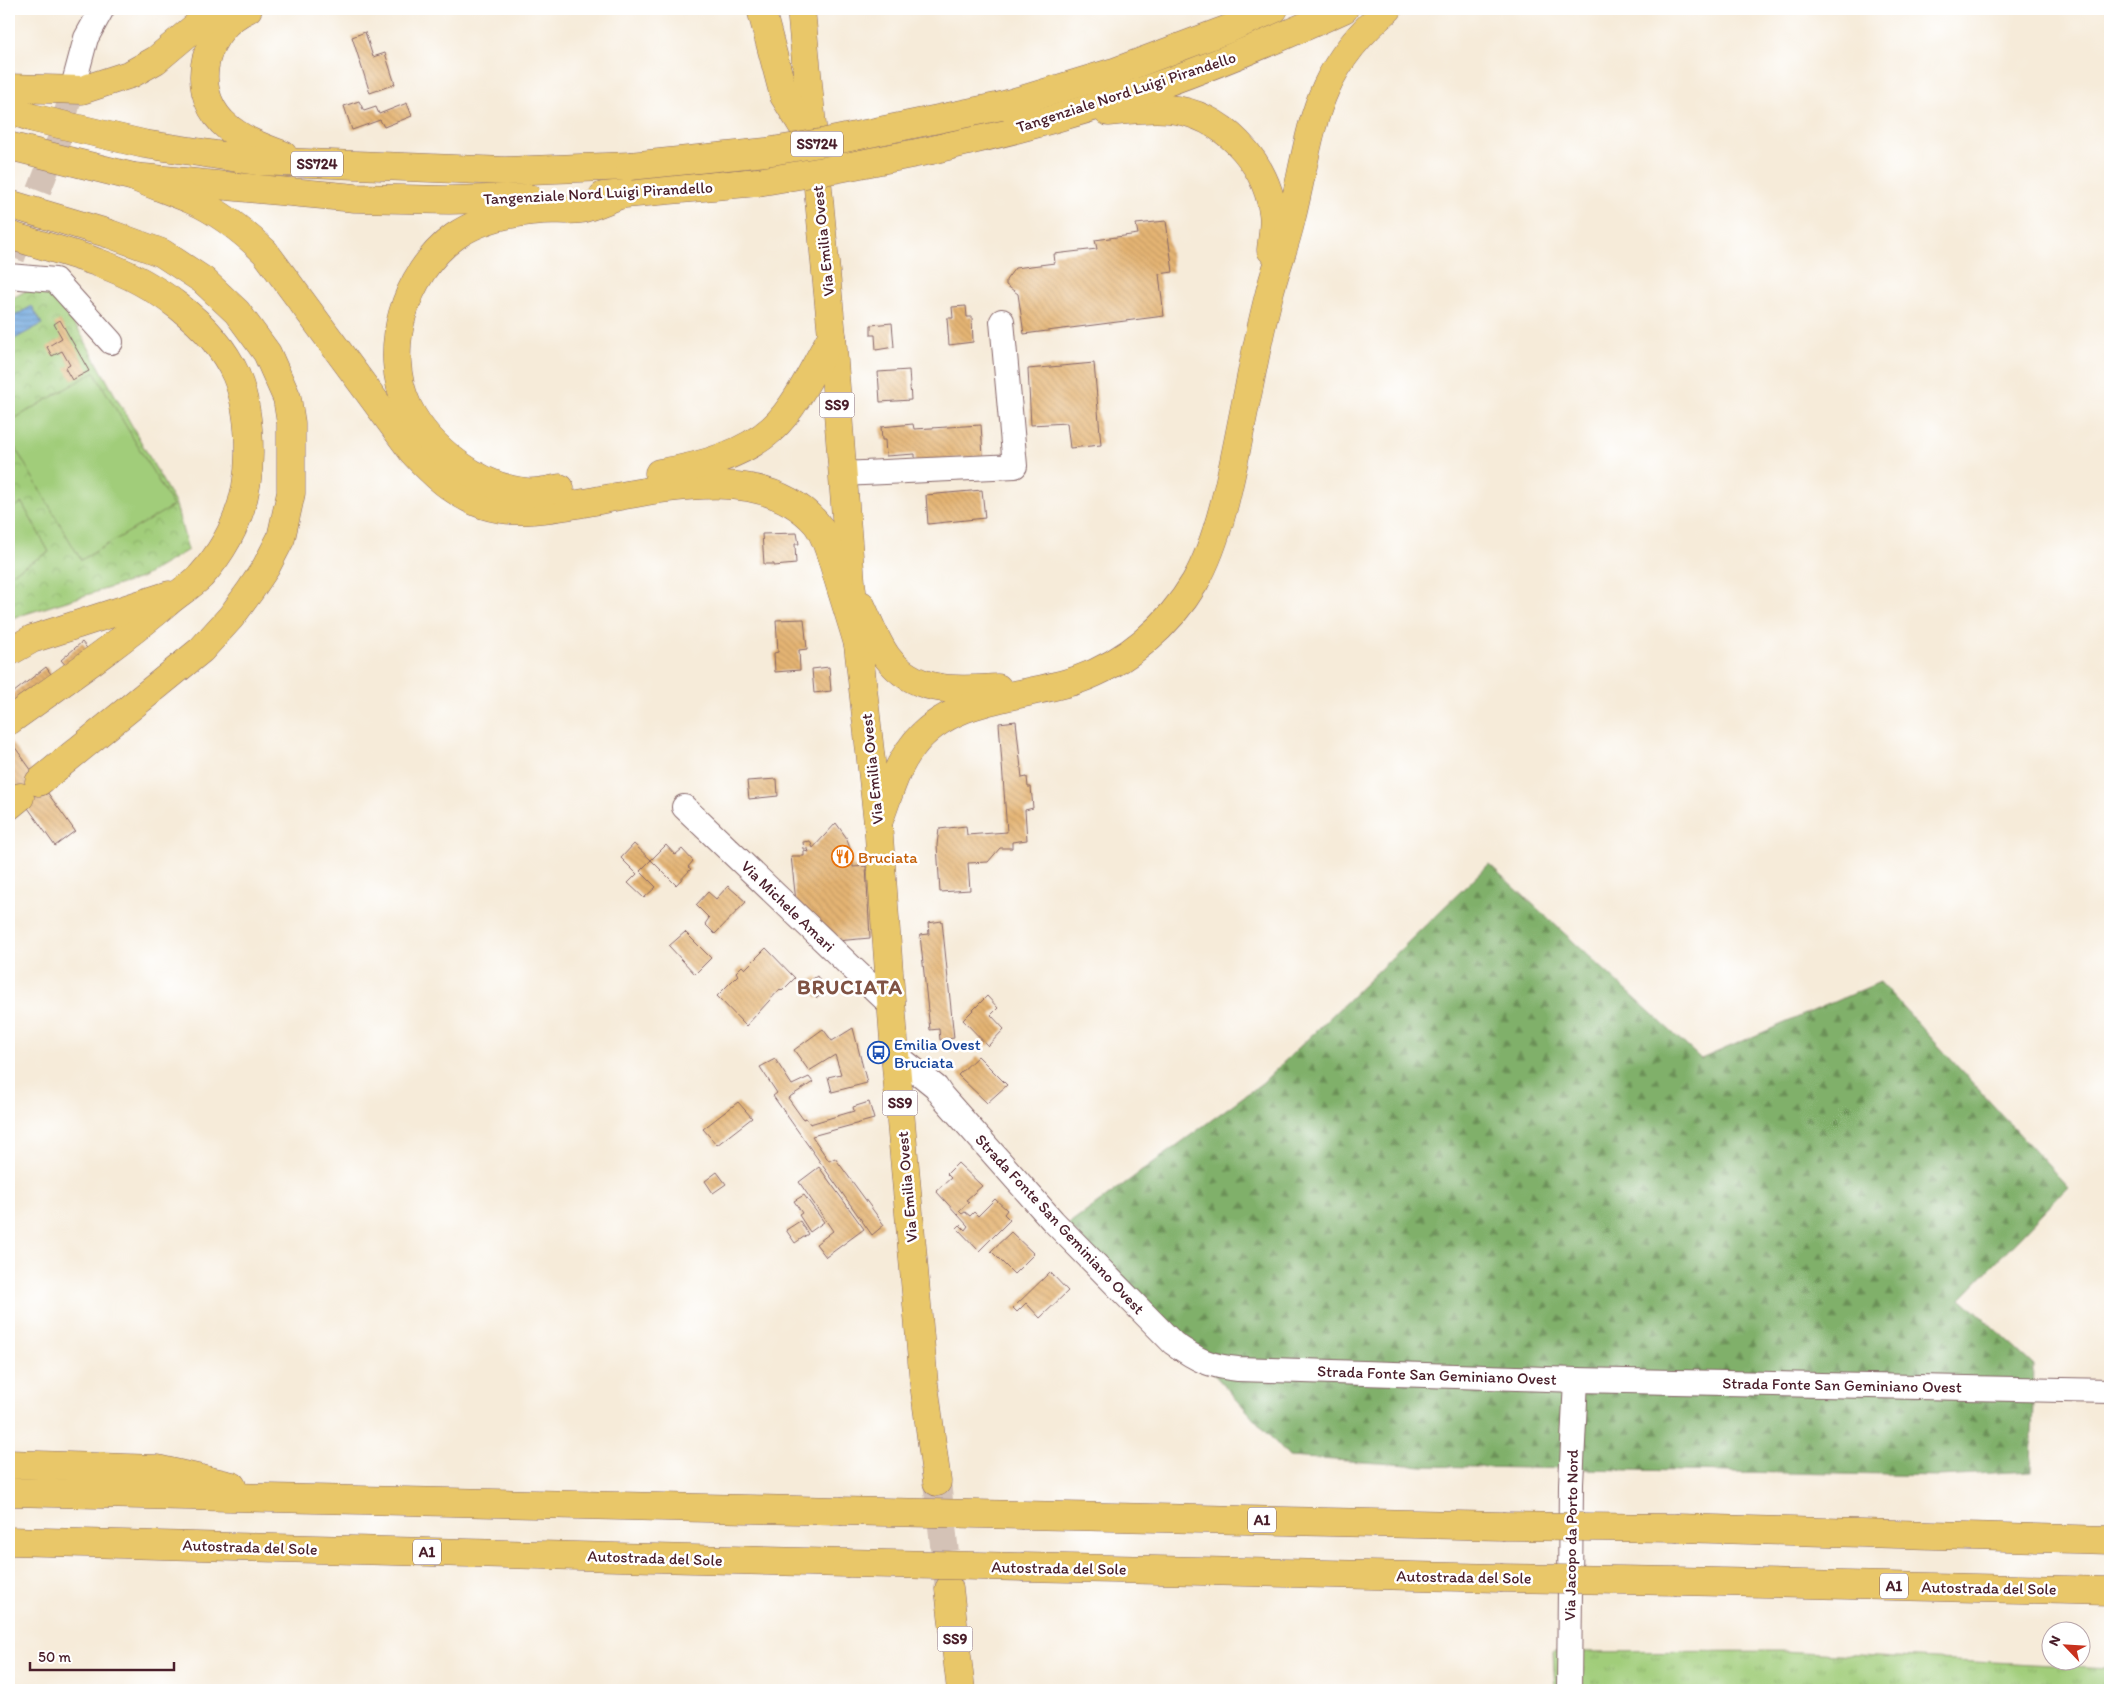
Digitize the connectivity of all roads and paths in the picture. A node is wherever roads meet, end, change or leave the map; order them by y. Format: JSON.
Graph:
{"nodes":[{"id":1,"x":102,"y":9,"type":"edge"},
{"id":2,"x":223,"y":9,"type":"edge"},
{"id":3,"x":248,"y":9,"type":"edge"},
{"id":4,"x":761,"y":9,"type":"edge"},
{"id":5,"x":801,"y":9,"type":"edge"},
{"id":6,"x":1256,"y":9,"type":"edge"},
{"id":7,"x":1274,"y":9,"type":"edge"},
{"id":8,"x":1344,"y":9,"type":"edge"},
{"id":9,"x":1388,"y":9,"type":"edge"},
{"id":10,"x":1228,"y":29,"type":"junction"},
{"id":11,"x":75,"y":79,"type":"tunnel mouth"},
{"id":12,"x":9,"y":88,"type":"edge"},
{"id":13,"x":9,"y":110,"type":"edge"},
{"id":14,"x":1061,"y":117,"type":"junction"},
{"id":15,"x":1002,"y":119,"type":"junction"},
{"id":16,"x":813,"y":144,"type":"junction"},
{"id":17,"x":9,"y":146,"type":"edge"},
{"id":18,"x":302,"y":163,"type":"junction"},
{"id":19,"x":134,"y":177,"type":"junction"},
{"id":20,"x":627,"y":194,"type":"junction"},
{"id":21,"x":9,"y":204,"type":"edge"},
{"id":22,"x":10,"y":258,"type":"edge"},
{"id":23,"x":1269,"y":295,"type":"junction"},
{"id":24,"x":1002,"y":321,"type":"dead end"},
{"id":25,"x":832,"y":336,"type":"junction"},
{"id":26,"x":111,"y":342,"type":"dead end"},
{"id":27,"x":842,"y":474,"type":"junction"},
{"id":28,"x":851,"y":582,"type":"junction"},
{"id":29,"x":181,"y":591,"type":"junction"},
{"id":30,"x":858,"y":644,"type":"junction"},
{"id":31,"x":16,"y":645,"type":"edge"},
{"id":32,"x":1052,"y":686,"type":"junction"},
{"id":33,"x":9,"y":721,"type":"edge"},
{"id":34,"x":23,"y":795,"type":"edge"},
{"id":35,"x":684,"y":807,"type":"dead end"},
{"id":36,"x":878,"y":822,"type":"junction"},
{"id":37,"x":891,"y":1006,"type":"junction"},
{"id":38,"x":895,"y":1054,"type":"junction"},
{"id":39,"x":1576,"y":1380,"type":"junction"},
{"id":40,"x":2110,"y":1391,"type":"edge"},
{"id":41,"x":9,"y":1464,"type":"edge"},
{"id":42,"x":936,"y":1482,"type":"tunnel mouth"},
{"id":43,"x":9,"y":1492,"type":"edge"},
{"id":44,"x":289,"y":1499,"type":"junction"},
{"id":45,"x":2110,"y":1540,"type":"edge"},
{"id":46,"x":9,"y":1541,"type":"edge"},
{"id":47,"x":949,"y":1589,"type":"tunnel mouth"},
{"id":48,"x":2110,"y":1591,"type":"edge"},
{"id":49,"x":961,"y":1690,"type":"edge"},
{"id":50,"x":1569,"y":1690,"type":"edge"}],
"edges":[{"from":1,"to":11,"type":"street"},
{"from":2,"to":12,"type":"main road"},
{"from":3,"to":18,"type":"main road"},
{"from":4,"to":16,"type":"main road"},
{"from":5,"to":16,"type":"main road","name":"Via Emilia Ovest","number":"SS9"},
{"from":6,"to":10,"type":"main road"},
{"from":7,"to":10,"type":"main road","name":"Tangenziale Nord Luigi Pirandello","number":"SS724"},
{"from":8,"to":14,"type":"main road","name":"Tangenziale Nord Luigi Pirandello","number":"SS724"},
{"from":9,"to":23,"type":"main road"},
{"from":10,"to":15,"type":"main road","name":"Tangenziale Nord Luigi Pirandello","number":"SS724"},
{"from":13,"to":18,"type":"main road","name":"Tangenziale Nord Luigi Pirandello","number":"SS724"},
{"from":14,"to":15,"type":"main road","name":"Tangenziale Nord Luigi Pirandello","number":"SS724"},
{"from":14,"to":23,"type":"main road"},
{"from":15,"to":18,"type":"main road","name":"Tangenziale Nord Luigi Pirandello","number":"SS724","bridge":true},
{"from":15,"to":20,"type":"main road","name":"Tangenziale Nord Luigi Pirandello","number":"SS724","bridge":true},
{"from":16,"to":25,"type":"main road","name":"Via Emilia Ovest","number":"SS9"},
{"from":17,"to":19,"type":"main road","name":"Tangenziale Nord Luigi Pirandello","number":"SS724"},
{"from":19,"to":20,"type":"main road","name":"Tangenziale Nord Luigi Pirandello","number":"SS724"},
{"from":19,"to":30,"type":"main road"},
{"from":20,"to":25,"type":"main road"},
{"from":21,"to":34,"type":"main road"},
{"from":22,"to":26,"type":"street"},
{"from":22,"to":29,"type":"main road"},
{"from":23,"to":32,"type":"main road"},
{"from":24,"to":27,"type":"street"},
{"from":25,"to":27,"type":"main road","name":"Via Emilia Ovest","number":"SS9"},
{"from":27,"to":28,"type":"main road","name":"Via Emilia Ovest","number":"SS9"},
{"from":28,"to":30,"type":"main road","name":"Via Emilia Ovest","number":"SS9"},
{"from":28,"to":32,"type":"main road"},
{"from":29,"to":31,"type":"main road"},
{"from":29,"to":33,"type":"main road"},
{"from":30,"to":36,"type":"main road","name":"Via Emilia Ovest","number":"SS9"},
{"from":32,"to":36,"type":"main road"},
{"from":35,"to":37,"type":"street","name":"Via Michele Amari"},
{"from":36,"to":37,"type":"main road","name":"Via Emilia Ovest","number":"SS9"},
{"from":37,"to":38,"type":"main road","name":"Via Emilia Ovest","number":"SS9"},
{"from":38,"to":39,"type":"street","name":"Strada Fonte San Geminiano Ovest"},
{"from":38,"to":42,"type":"main road","name":"Via Emilia Ovest","number":"SS9"},
{"from":39,"to":40,"type":"street","name":"Strada Fonte San Geminiano Ovest"},
{"from":39,"to":50,"type":"street","name":"Via Jacopo da Porto Nord"},
{"from":41,"to":44,"type":"main road"},
{"from":43,"to":44,"type":"main road","number":"A1"},
{"from":44,"to":45,"type":"main road","number":"A1","bridge":true},
{"from":46,"to":48,"type":"main road","name":"Autostrada del Sole","number":"A1","bridge":true},
{"from":47,"to":49,"type":"main road","number":"SS9"}]}
